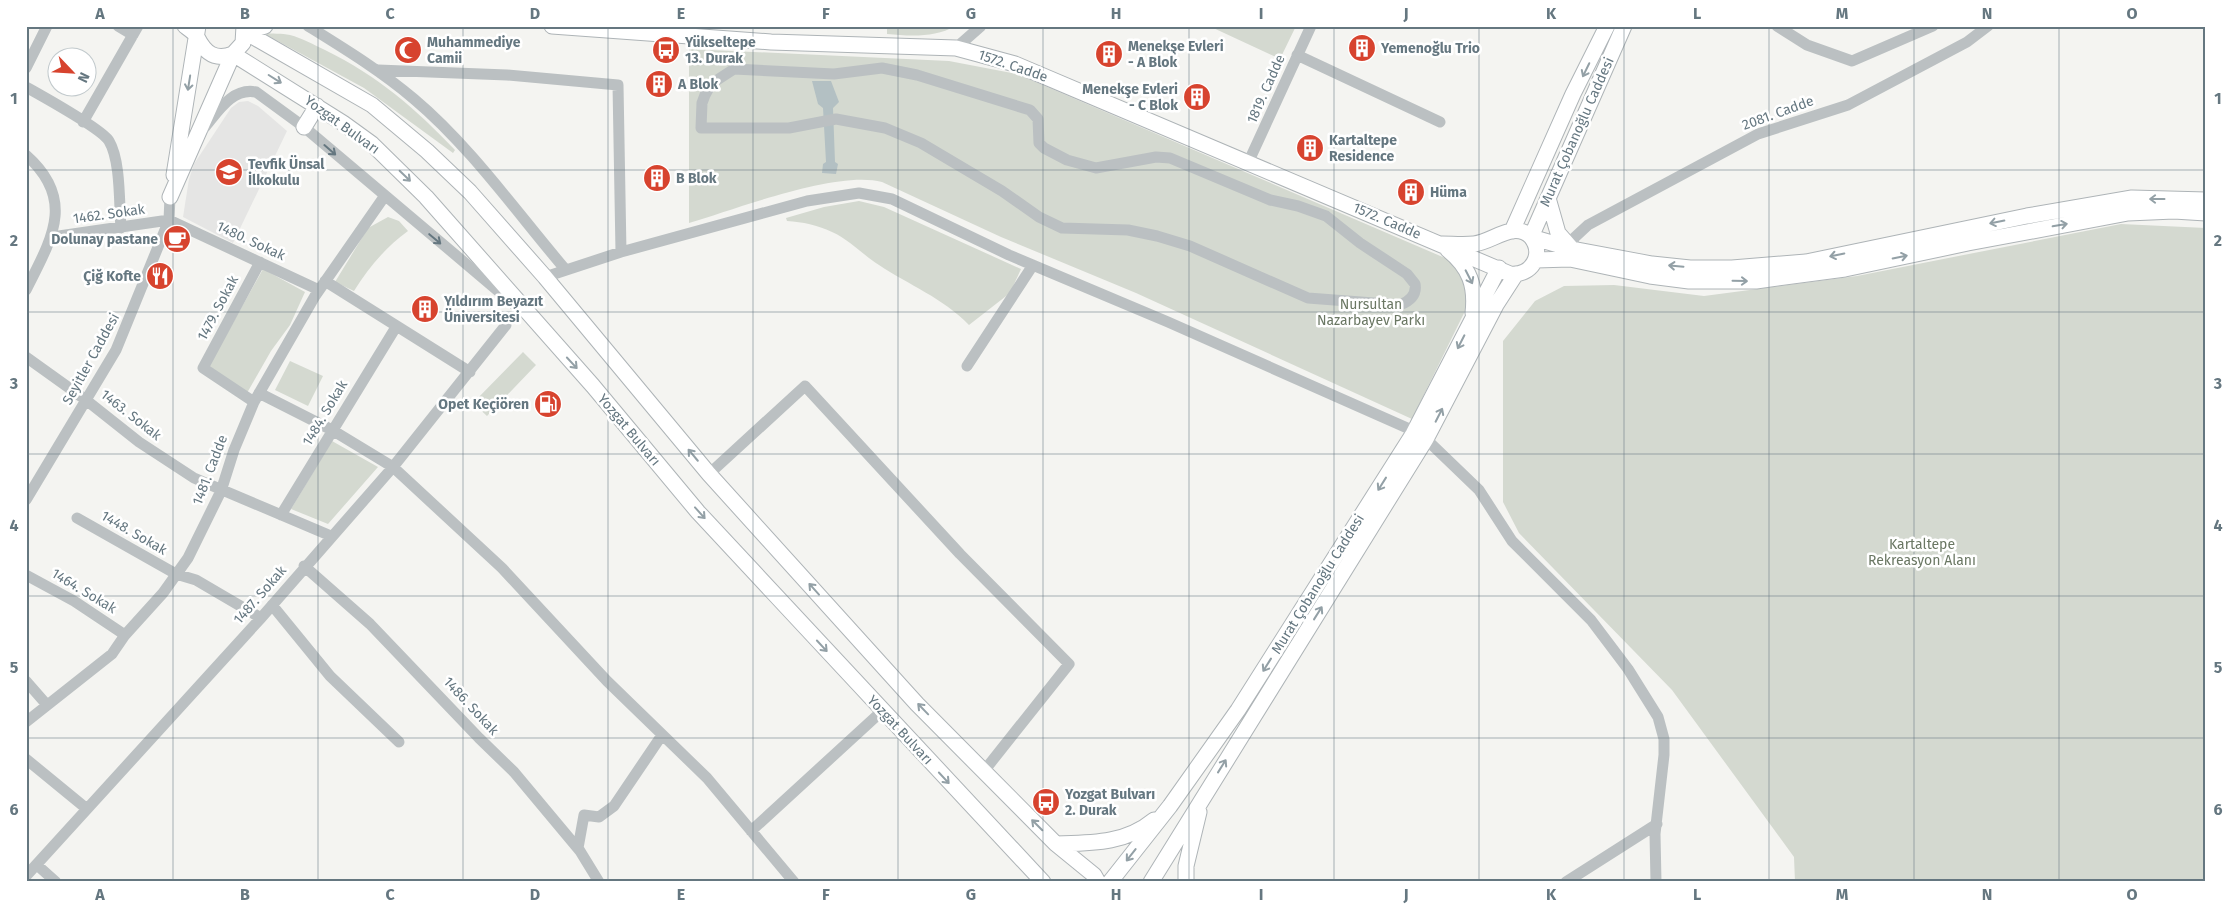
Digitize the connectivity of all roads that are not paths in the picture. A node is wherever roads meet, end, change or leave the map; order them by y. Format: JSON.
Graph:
{"nodes":[{"id":1,"x":47,"y":26,"type":"edge"},
{"id":2,"x":118,"y":26,"type":"edge"},
{"id":3,"x":265,"y":26,"type":"edge"},
{"id":4,"x":308,"y":26,"type":"edge"},
{"id":5,"x":552,"y":26,"type":"edge"},
{"id":6,"x":981,"y":26,"type":"edge"},
{"id":7,"x":1310,"y":26,"type":"edge"},
{"id":8,"x":1607,"y":26,"type":"edge"},
{"id":9,"x":1624,"y":26,"type":"edge"},
{"id":10,"x":1777,"y":26,"type":"edge"},
{"id":11,"x":1933,"y":26,"type":"edge"},
{"id":12,"x":1988,"y":26,"type":"edge"},
{"id":13,"x":193,"y":29,"type":"edge"},
{"id":14,"x":244,"y":29,"type":"edge"},
{"id":15,"x":620,"y":29,"type":"edge"},
{"id":16,"x":136,"y":31,"type":"edge"},
{"id":17,"x":956,"y":48,"type":"junction"},
{"id":18,"x":233,"y":54,"type":"junction"},
{"id":19,"x":1298,"y":55,"type":"junction"},
{"id":20,"x":26,"y":68,"type":"edge"},
{"id":21,"x":378,"y":70,"type":"junction"},
{"id":22,"x":26,"y":87,"type":"edge"},
{"id":23,"x":317,"y":106,"type":"junction"},
{"id":24,"x":822,"y":120,"type":"joint"},
{"id":25,"x":83,"y":122,"type":"junction"},
{"id":26,"x":1440,"y":122,"type":"dead end"},
{"id":27,"x":304,"y":127,"type":"junction"},
{"id":28,"x":198,"y":135,"type":"junction"},
{"id":29,"x":26,"y":154,"type":"edge"},
{"id":30,"x":1248,"y":163,"type":"junction"},
{"id":31,"x":170,"y":197,"type":"junction"},
{"id":32,"x":384,"y":197,"type":"junction"},
{"id":33,"x":1548,"y":198,"type":"junction"},
{"id":34,"x":2206,"y":200,"type":"edge"},
{"id":35,"x":2206,"y":213,"type":"edge"},
{"id":36,"x":170,"y":220,"type":"junction"},
{"id":37,"x":120,"y":228,"type":"junction"},
{"id":38,"x":1509,"y":232,"type":"junction"},
{"id":39,"x":52,"y":237,"type":"junction"},
{"id":40,"x":1531,"y":237,"type":"junction"},
{"id":41,"x":1442,"y":244,"type":"junction"},
{"id":42,"x":621,"y":252,"type":"junction"},
{"id":43,"x":1571,"y":254,"type":"junction"},
{"id":44,"x":1536,"y":260,"type":"junction"},
{"id":45,"x":260,"y":262,"type":"junction"},
{"id":46,"x":1033,"y":265,"type":"junction"},
{"id":47,"x":1499,"y":268,"type":"junction"},
{"id":48,"x":565,"y":269,"type":"junction"},
{"id":49,"x":1516,"y":274,"type":"junction"},
{"id":50,"x":545,"y":277,"type":"junction"},
{"id":51,"x":322,"y":286,"type":"junction"},
{"id":52,"x":26,"y":290,"type":"edge"},
{"id":53,"x":1473,"y":318,"type":"junction"},
{"id":54,"x":506,"y":325,"type":"dead end"},
{"id":55,"x":540,"y":326,"type":"junction"},
{"id":56,"x":396,"y":327,"type":"junction"},
{"id":57,"x":26,"y":357,"type":"edge"},
{"id":58,"x":967,"y":366,"type":"dead end"},
{"id":59,"x":470,"y":372,"type":"junction"},
{"id":60,"x":256,"y":397,"type":"junction"},
{"id":61,"x":86,"y":400,"type":"junction"},
{"id":62,"x":332,"y":430,"type":"junction"},
{"id":63,"x":1420,"y":435,"type":"junction"},
{"id":64,"x":393,"y":467,"type":"junction"},
{"id":65,"x":709,"y":474,"type":"junction"},
{"id":66,"x":221,"y":490,"type":"junction"},
{"id":67,"x":27,"y":495,"type":"edge"},
{"id":68,"x":281,"y":515,"type":"junction"},
{"id":69,"x":77,"y":518,"type":"dead end"},
{"id":70,"x":331,"y":536,"type":"junction"},
{"id":71,"x":304,"y":566,"type":"junction"},
{"id":72,"x":26,"y":574,"type":"edge"},
{"id":73,"x":176,"y":574,"type":"junction"},
{"id":74,"x":272,"y":605,"type":"junction"},
{"id":75,"x":261,"y":618,"type":"junction"},
{"id":76,"x":125,"y":635,"type":"junction"},
{"id":77,"x":26,"y":681,"type":"edge"},
{"id":78,"x":47,"y":705,"type":"junction"},
{"id":79,"x":882,"y":711,"type":"junction"},
{"id":80,"x":26,"y":722,"type":"edge"},
{"id":81,"x":662,"y":735,"type":"junction"},
{"id":82,"x":399,"y":742,"type":"dead end"},
{"id":83,"x":26,"y":759,"type":"edge"},
{"id":84,"x":984,"y":771,"type":"junction"},
{"id":85,"x":1204,"y":795,"type":"junction"},
{"id":86,"x":1170,"y":806,"type":"junction"},
{"id":87,"x":87,"y":809,"type":"junction"},
{"id":88,"x":1657,"y":824,"type":"junction"},
{"id":89,"x":751,"y":831,"type":"junction"},
{"id":90,"x":1056,"y":844,"type":"junction"},
{"id":91,"x":578,"y":848,"type":"junction"},
{"id":92,"x":37,"y":865,"type":"junction"},
{"id":93,"x":26,"y":876,"type":"edge"},
{"id":94,"x":1039,"y":879,"type":"edge"},
{"id":95,"x":56,"y":882,"type":"edge"},
{"id":96,"x":599,"y":882,"type":"edge"},
{"id":97,"x":794,"y":882,"type":"edge"},
{"id":98,"x":1098,"y":882,"type":"edge"},
{"id":99,"x":1110,"y":882,"type":"edge"},
{"id":100,"x":1151,"y":882,"type":"edge"},
{"id":101,"x":1186,"y":882,"type":"edge"},
{"id":102,"x":1566,"y":882,"type":"edge"},
{"id":103,"x":1656,"y":882,"type":"edge"}],
"edges":[{"from":1,"to":20,"type":"street"},
{"from":2,"to":16,"type":"street"},
{"from":3,"to":14,"type":"main road"},
{"from":4,"to":21,"type":"street"},
{"from":5,"to":15,"type":"main road","name":"1572. Cadde"},
{"from":6,"to":17,"type":"street"},
{"from":7,"to":19,"type":"street","name":"1819. Cadde"},
{"from":8,"to":38,"type":"main road","name":"Murat Çobanoğlu Caddesi","one_way":true},
{"from":9,"to":33,"type":"main road","name":"Murat Çobanoğlu Caddesi"},
{"from":10,"to":11,"type":"street"},
{"from":12,"to":43,"type":"street","name":"2081. Cadde"},
{"from":13,"to":18,"type":"main road"},
{"from":13,"to":31,"type":"main road","one_way":true},
{"from":14,"to":18,"type":"main road"},
{"from":14,"to":50,"type":"main road","name":"Yozgat Bulvarı"},
{"from":15,"to":17,"type":"main road","name":"1572. Cadde"},
{"from":16,"to":25,"type":"street"},
{"from":17,"to":30,"type":"main road","name":"1572. Cadde"},
{"from":18,"to":23,"type":"main road","name":"Yozgat Bulvarı","one_way":true},
{"from":18,"to":28,"type":"main road"},
{"from":19,"to":26,"type":"street"},
{"from":19,"to":30,"type":"street","name":"1819. Cadde"},
{"from":21,"to":42,"type":"street"},
{"from":21,"to":48,"type":"street"},
{"from":22,"to":25,"type":"street"},
{"from":23,"to":27,"type":"main road"},
{"from":23,"to":55,"type":"main road","name":"Yozgat Bulvarı","one_way":true},
{"from":24,"to":24,"type":"street"},
{"from":25,"to":37,"type":"street"},
{"from":27,"to":28,"type":"street"},
{"from":27,"to":32,"type":"street","one_way":true},
{"from":28,"to":31,"type":"main road"},
{"from":29,"to":39,"type":"street"},
{"from":30,"to":41,"type":"main road","name":"1572. Cadde"},
{"from":31,"to":36,"type":"street","name":"Seyitler Caddesi"},
{"from":32,"to":51,"type":"street","name":"1481. Cadde"},
{"from":32,"to":55,"type":"street","one_way":true},
{"from":33,"to":40,"type":"main road","name":"Murat Çobanoğlu Caddesi"},
{"from":33,"to":43,"type":"main road"},
{"from":34,"to":43,"type":"main road","one_way":true},
{"from":43,"to":35,"type":"main road","one_way":true},
{"from":36,"to":37,"type":"street","name":"1462. Sokak"},
{"from":36,"to":45,"type":"street","name":"1480. Sokak"},
{"from":36,"to":61,"type":"street","name":"Seyitler Caddesi"},
{"from":37,"to":39,"type":"street","name":"1462. Sokak"},
{"from":38,"to":40,"type":"main road"},
{"from":38,"to":41,"type":"main road"},
{"from":38,"to":47,"type":"main road"},
{"from":39,"to":52,"type":"street"},
{"from":40,"to":43,"type":"main road"},
{"from":40,"to":44,"type":"main road"},
{"from":41,"to":47,"type":"main road","name":"1572. Cadde"},
{"from":41,"to":53,"type":"main road","one_way":true},
{"from":42,"to":46,"type":"street"},
{"from":42,"to":48,"type":"street"},
{"from":43,"to":44,"type":"main road"},
{"from":44,"to":49,"type":"main road"},
{"from":45,"to":51,"type":"street","name":"1480. Sokak"},
{"from":45,"to":60,"type":"street","name":"1479. Sokak"},
{"from":46,"to":58,"type":"street"},
{"from":46,"to":63,"type":"street"},
{"from":47,"to":49,"type":"main road"},
{"from":47,"to":53,"type":"main road","name":"Murat Çobanoğlu Caddesi"},
{"from":48,"to":50,"type":"street"},
{"from":63,"to":49,"type":"main road","name":"Murat Çobanoğlu Caddesi","one_way":true},
{"from":65,"to":50,"type":"main road","name":"Yozgat Bulvarı","one_way":true},
{"from":51,"to":56,"type":"street","name":"1480. Sokak"},
{"from":51,"to":60,"type":"street","name":"1481. Cadde"},
{"from":53,"to":63,"type":"main road","name":"Murat Çobanoğlu Caddesi","one_way":true},
{"from":54,"to":59,"type":"street","name":"1487. Sokak"},
{"from":55,"to":79,"type":"main road","name":"Yozgat Bulvarı","one_way":true},
{"from":56,"to":59,"type":"street","name":"1480. Sokak"},
{"from":56,"to":62,"type":"street","name":"1484. Sokak"},
{"from":57,"to":61,"type":"street","name":"1463. Sokak"},
{"from":59,"to":64,"type":"street","name":"1487. Sokak"},
{"from":60,"to":62,"type":"street"},
{"from":60,"to":66,"type":"street","name":"1481. Cadde"},
{"from":61,"to":66,"type":"street","name":"1463. Sokak"},
{"from":61,"to":67,"type":"street","name":"Seyitler Caddesi"},
{"from":62,"to":64,"type":"street"},
{"from":62,"to":68,"type":"street","name":"1484. Sokak"},
{"from":85,"to":63,"type":"main road","name":"Murat Çobanoğlu Caddesi","one_way":true},
{"from":63,"to":86,"type":"main road","name":"Murat Çobanoğlu Caddesi","one_way":true},
{"from":63,"to":88,"type":"street"},
{"from":64,"to":70,"type":"street","name":"1487. Sokak"},
{"from":64,"to":81,"type":"street"},
{"from":84,"to":65,"type":"main road","name":"Yozgat Bulvarı","one_way":true},
{"from":65,"to":84,"type":"street"},
{"from":66,"to":68,"type":"street"},
{"from":66,"to":73,"type":"street","name":"1481. Cadde"},
{"from":68,"to":70,"type":"street"},
{"from":69,"to":73,"type":"street","name":"1448. Sokak"},
{"from":70,"to":71,"type":"street","name":"1487. Sokak"},
{"from":71,"to":74,"type":"street","name":"1487. Sokak"},
{"from":71,"to":91,"type":"street","name":"1486. Sokak"},
{"from":72,"to":76,"type":"street","name":"1464. Sokak"},
{"from":73,"to":75,"type":"street","name":"1448. Sokak"},
{"from":73,"to":76,"type":"street","name":"1481. Cadde"},
{"from":74,"to":75,"type":"street","name":"1487. Sokak"},
{"from":74,"to":82,"type":"street"},
{"from":75,"to":87,"type":"street","name":"1487. Sokak"},
{"from":76,"to":78,"type":"street","name":"1481. Cadde"},
{"from":77,"to":78,"type":"street"},
{"from":78,"to":80,"type":"street","name":"1481. Cadde"},
{"from":79,"to":89,"type":"street"},
{"from":79,"to":94,"type":"main road","name":"Yozgat Bulvarı","one_way":true},
{"from":81,"to":89,"type":"street"},
{"from":81,"to":91,"type":"street"},
{"from":83,"to":87,"type":"street"},
{"from":90,"to":84,"type":"main road","name":"Yozgat Bulvarı","one_way":true},
{"from":85,"to":100,"type":"main road","name":"Murat Çobanoğlu Caddesi"},
{"from":85,"to":101,"type":"main road"},
{"from":86,"to":90,"type":"main road"},
{"from":86,"to":99,"type":"main road","name":"Murat Çobanoğlu Caddesi","one_way":true},
{"from":87,"to":92,"type":"street","name":"1487. Sokak"},
{"from":88,"to":102,"type":"street"},
{"from":88,"to":103,"type":"street"},
{"from":89,"to":97,"type":"street"},
{"from":90,"to":98,"type":"main road","name":"Yozgat Bulvarı"},
{"from":91,"to":96,"type":"street","name":"1486. Sokak"},
{"from":92,"to":93,"type":"street","name":"1487. Sokak"},
{"from":92,"to":95,"type":"street"}]}
